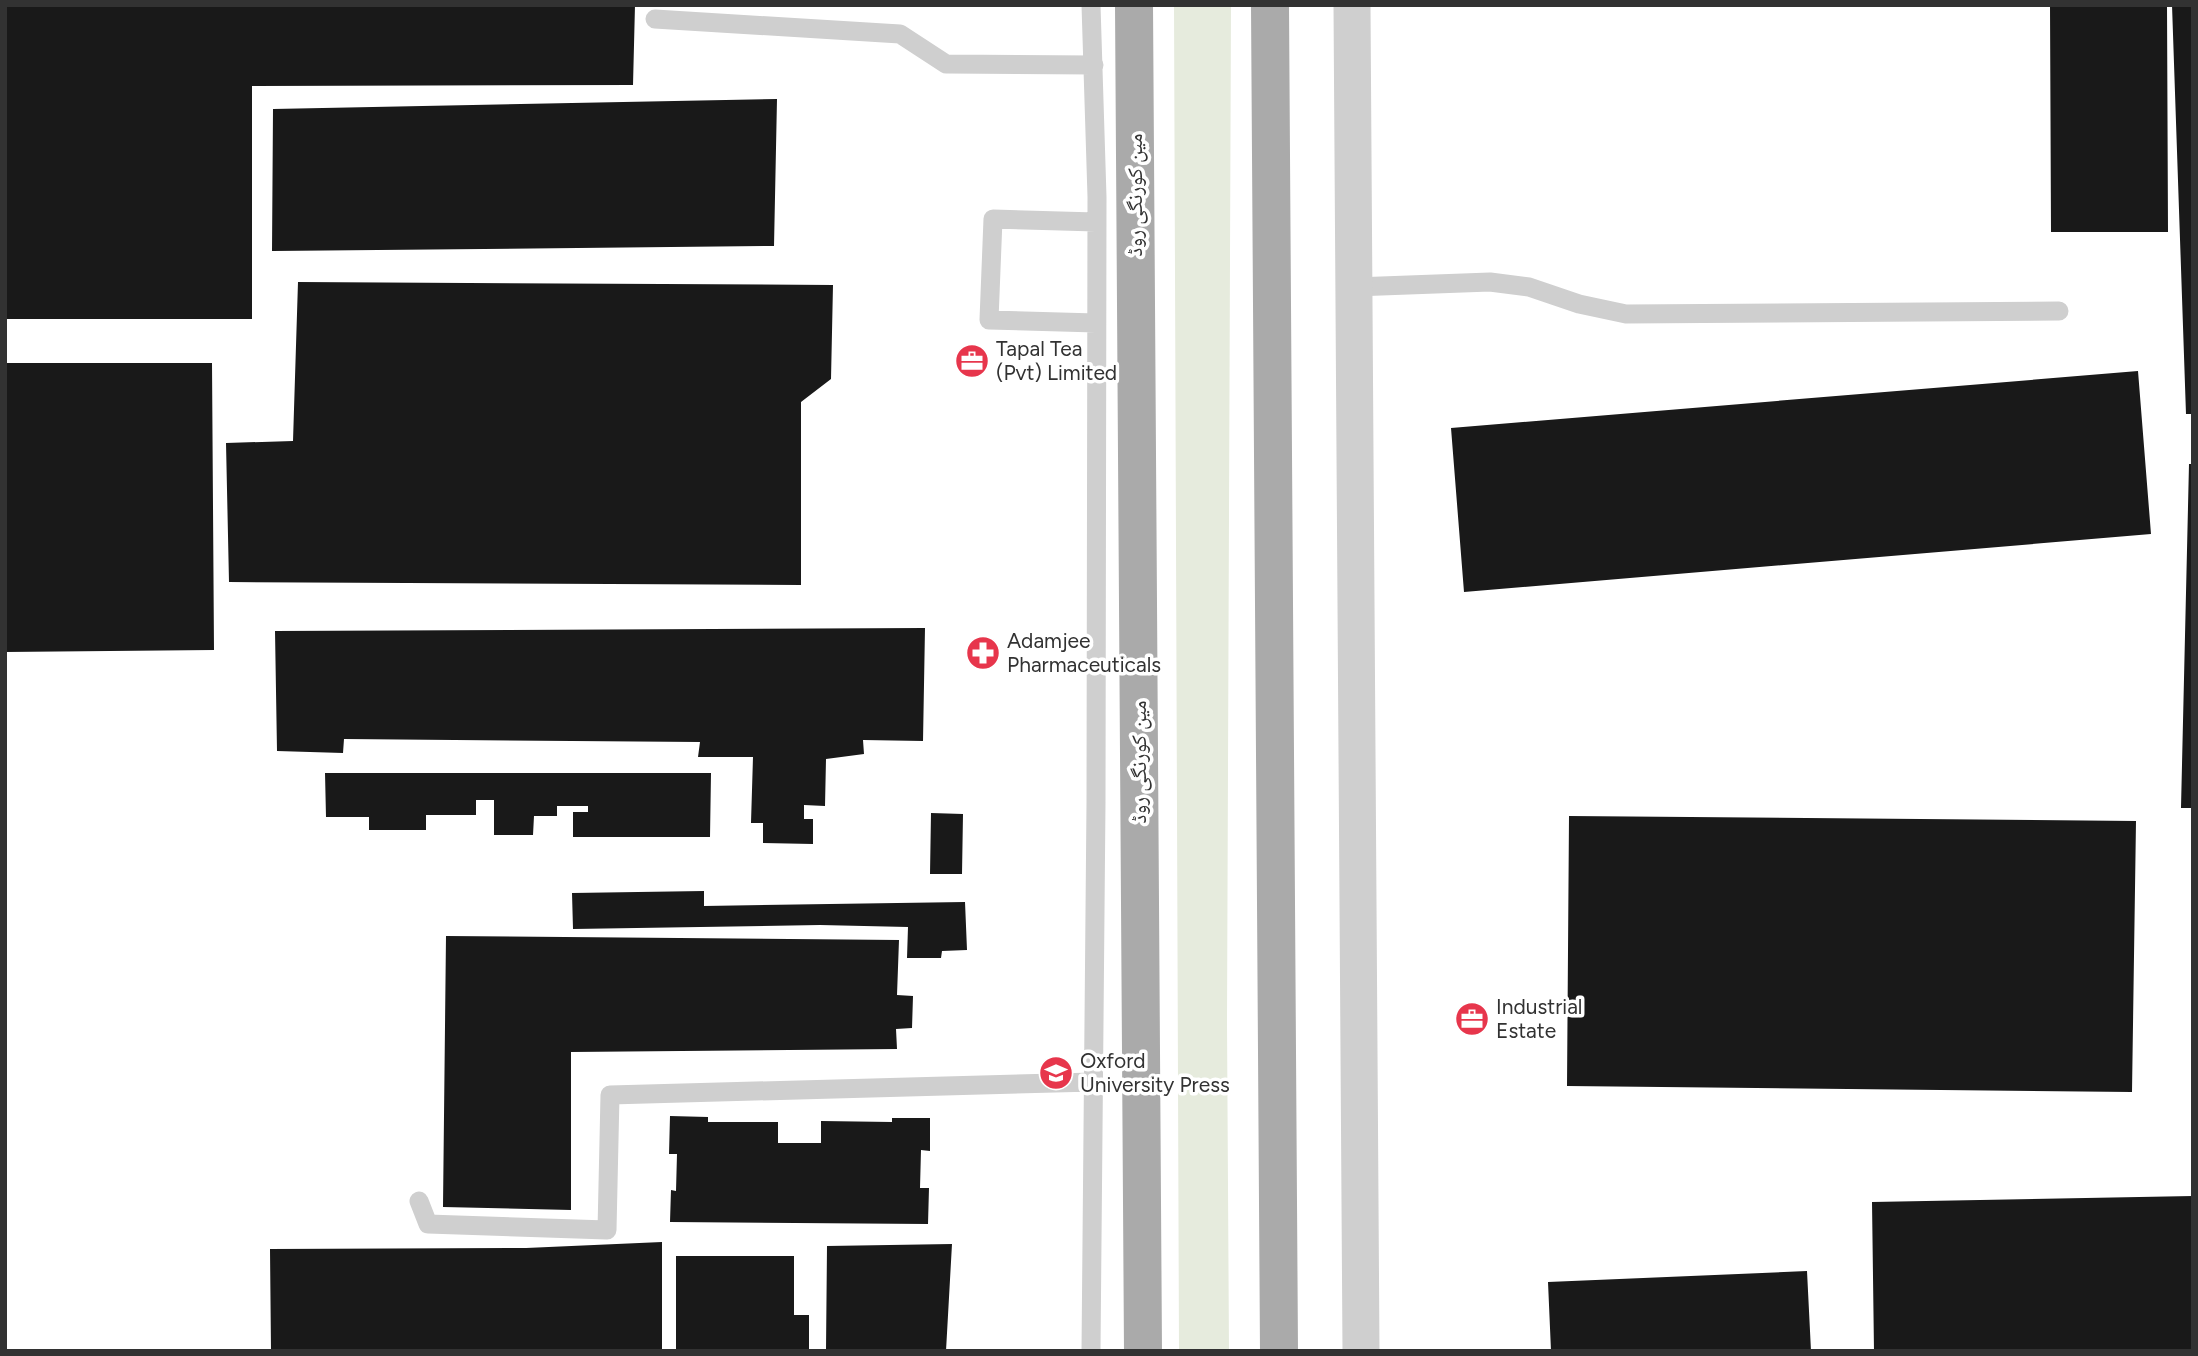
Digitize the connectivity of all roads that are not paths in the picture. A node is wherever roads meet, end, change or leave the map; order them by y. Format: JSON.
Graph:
{"nodes":[{"id":1,"x":1091,"y":5,"type":"edge"},
{"id":2,"x":1134,"y":5,"type":"edge"},
{"id":3,"x":1270,"y":5,"type":"edge"},
{"id":4,"x":1352,"y":5,"type":"edge"},
{"id":5,"x":655,"y":19,"type":"dead end"},
{"id":6,"x":1094,"y":65,"type":"junction"},
{"id":7,"x":1096,"y":222,"type":"junction"},
{"id":8,"x":1354,"y":287,"type":"junction"},
{"id":9,"x":2059,"y":311,"type":"dead end"},
{"id":10,"x":1096,"y":323,"type":"junction"},
{"id":11,"x":1094,"y":1082,"type":"junction"},
{"id":12,"x":419,"y":1201,"type":"dead end"},
{"id":13,"x":1091,"y":1351,"type":"edge"},
{"id":14,"x":1143,"y":1351,"type":"edge"},
{"id":15,"x":1279,"y":1351,"type":"edge"},
{"id":16,"x":1361,"y":1351,"type":"edge"}],
"edges":[{"from":1,"to":6,"type":"lane"},
{"from":2,"to":14,"type":"main road","name":"مین کورنگی روڈ"},
{"from":3,"to":15,"type":"main road"},
{"from":4,"to":8,"type":"street"},
{"from":5,"to":6,"type":"lane"},
{"from":6,"to":7,"type":"lane"},
{"from":7,"to":10,"type":"lane"},
{"from":7,"to":10,"type":"lane"},
{"from":8,"to":9,"type":"lane"},
{"from":8,"to":16,"type":"street"},
{"from":10,"to":11,"type":"lane"},
{"from":11,"to":12,"type":"lane"},
{"from":11,"to":13,"type":"lane"}]}
